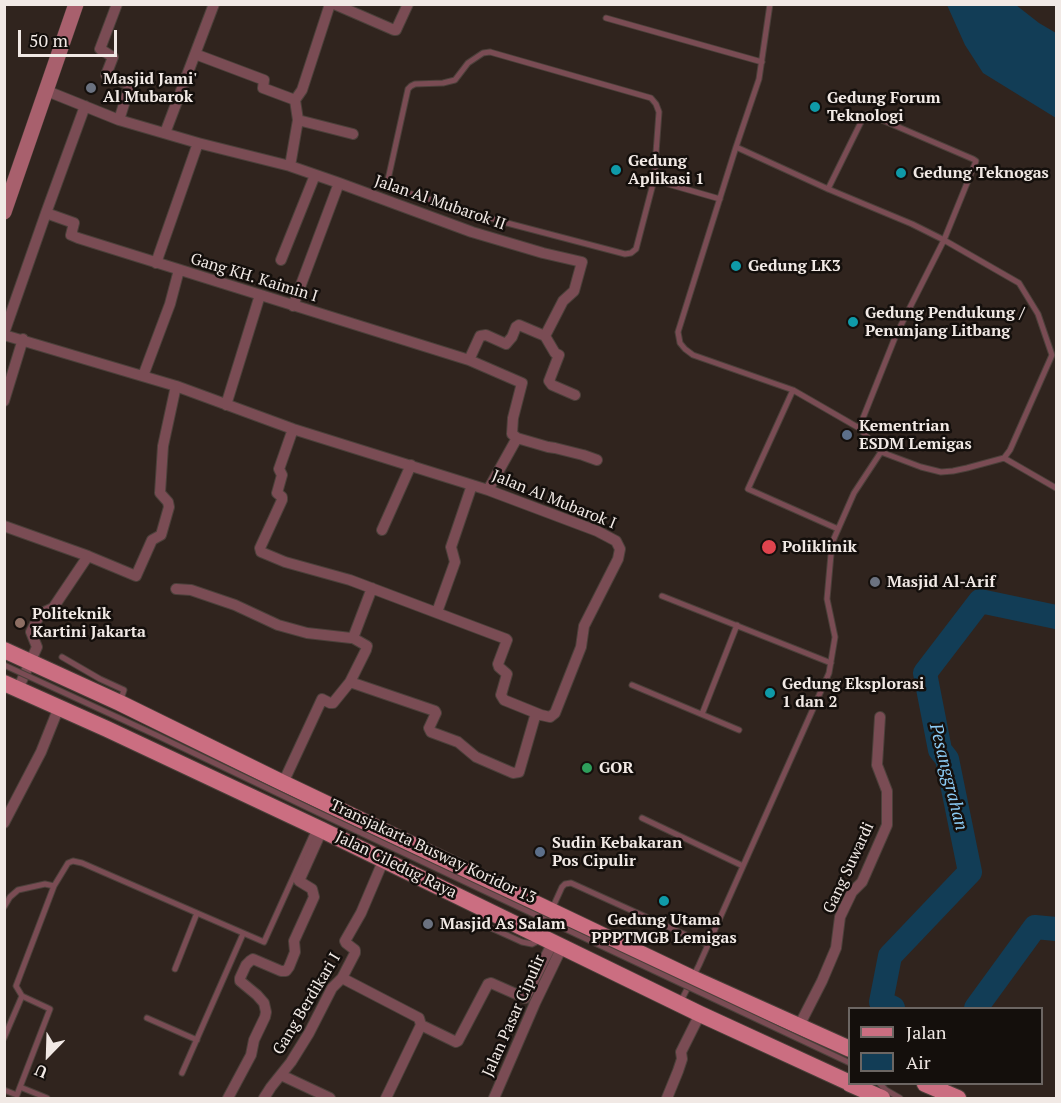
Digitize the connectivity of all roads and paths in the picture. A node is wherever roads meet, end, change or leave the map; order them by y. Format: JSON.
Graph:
{"nodes":[{"id":1,"x":76,"y":4,"type":"edge"},
{"id":2,"x":117,"y":4,"type":"edge"},
{"id":3,"x":214,"y":4,"type":"edge"},
{"id":4,"x":332,"y":4,"type":"edge"},
{"id":5,"x":408,"y":4,"type":"edge"},
{"id":6,"x":770,"y":4,"type":"edge"},
{"id":7,"x":606,"y":18,"type":"dead end"},
{"id":8,"x":195,"y":54,"type":"junction"},
{"id":9,"x":762,"y":62,"type":"junction"},
{"id":10,"x":47,"y":91,"type":"junction"},
{"id":11,"x":296,"y":100,"type":"junction"},
{"id":12,"x":85,"y":106,"type":"junction"},
{"id":13,"x":119,"y":120,"type":"junction"},
{"id":14,"x":298,"y":120,"type":"junction"},
{"id":15,"x":165,"y":132,"type":"junction"},
{"id":16,"x":353,"y":134,"type":"dead end"},
{"id":17,"x":198,"y":142,"type":"junction"},
{"id":18,"x":736,"y":147,"type":"junction"},
{"id":19,"x":290,"y":166,"type":"junction"},
{"id":20,"x":315,"y":175,"type":"junction"},
{"id":21,"x":654,"y":180,"type":"junction"},
{"id":22,"x":339,"y":183,"type":"junction"},
{"id":23,"x":828,"y":189,"type":"junction"},
{"id":24,"x":720,"y":198,"type":"junction"},
{"id":25,"x":4,"y":212,"type":"edge"},
{"id":26,"x":46,"y":213,"type":"junction"},
{"id":27,"x":944,"y":240,"type":"junction"},
{"id":28,"x":281,"y":260,"type":"dead end"},
{"id":29,"x":156,"y":263,"type":"junction"},
{"id":30,"x":180,"y":270,"type":"junction"},
{"id":31,"x":260,"y":295,"type":"junction"},
{"id":32,"x":293,"y":306,"type":"junction"},
{"id":33,"x":4,"y":334,"type":"edge"},
{"id":34,"x":545,"y":336,"type":"junction"},
{"id":35,"x":23,"y":339,"type":"junction"},
{"id":36,"x":469,"y":360,"type":"junction"},
{"id":37,"x":142,"y":376,"type":"junction"},
{"id":38,"x":176,"y":386,"type":"junction"},
{"id":39,"x":793,"y":390,"type":"junction"},
{"id":40,"x":575,"y":395,"type":"dead end"},
{"id":41,"x":4,"y":401,"type":"edge"},
{"id":42,"x":226,"y":405,"type":"junction"},
{"id":43,"x":859,"y":428,"type":"junction"},
{"id":44,"x":293,"y":429,"type":"junction"},
{"id":45,"x":517,"y":438,"type":"junction"},
{"id":46,"x":881,"y":452,"type":"junction"},
{"id":47,"x":1004,"y":458,"type":"junction"},
{"id":48,"x":597,"y":460,"type":"dead end"},
{"id":49,"x":411,"y":465,"type":"junction"},
{"id":50,"x":472,"y":485,"type":"junction"},
{"id":51,"x":1056,"y":488,"type":"edge"},
{"id":52,"x":488,"y":490,"type":"junction"},
{"id":53,"x":4,"y":526,"type":"edge"},
{"id":54,"x":382,"y":530,"type":"dead end"},
{"id":55,"x":838,"y":530,"type":"junction"},
{"id":56,"x":88,"y":556,"type":"junction"},
{"id":57,"x":372,"y":588,"type":"junction"},
{"id":58,"x":176,"y":589,"type":"dead end"},
{"id":59,"x":662,"y":596,"type":"dead end"},
{"id":60,"x":437,"y":612,"type":"junction"},
{"id":61,"x":737,"y":626,"type":"junction"},
{"id":62,"x":353,"y":638,"type":"junction"},
{"id":63,"x":4,"y":650,"type":"edge"},
{"id":64,"x":63,"y":657,"type":"dead end"},
{"id":65,"x":30,"y":662,"type":"junction"},
{"id":66,"x":831,"y":663,"type":"junction"},
{"id":67,"x":4,"y":665,"type":"edge"},
{"id":68,"x":350,"y":682,"type":"junction"},
{"id":69,"x":632,"y":685,"type":"dead end"},
{"id":70,"x":11,"y":686,"type":"edge"},
{"id":71,"x":120,"y":703,"type":"junction"},
{"id":72,"x":59,"y":707,"type":"junction"},
{"id":73,"x":536,"y":713,"type":"junction"},
{"id":74,"x":702,"y":714,"type":"junction"},
{"id":75,"x":880,"y":717,"type":"dead end"},
{"id":76,"x":107,"y":729,"type":"junction"},
{"id":77,"x":739,"y":730,"type":"dead end"},
{"id":78,"x":283,"y":783,"type":"junction"},
{"id":79,"x":273,"y":807,"type":"junction"},
{"id":80,"x":642,"y":818,"type":"dead end"},
{"id":81,"x":4,"y":823,"type":"edge"},
{"id":82,"x":319,"y":828,"type":"junction"},
{"id":83,"x":384,"y":860,"type":"junction"},
{"id":84,"x":743,"y":866,"type":"junction"},
{"id":85,"x":54,"y":886,"type":"junction"},
{"id":86,"x":518,"y":894,"type":"junction"},
{"id":87,"x":4,"y":907,"type":"edge"},
{"id":88,"x":551,"y":910,"type":"junction"},
{"id":89,"x":197,"y":913,"type":"junction"},
{"id":90,"x":503,"y":926,"type":"junction"},
{"id":91,"x":243,"y":934,"type":"junction"},
{"id":92,"x":553,"y":942,"type":"junction"},
{"id":93,"x":708,"y":945,"type":"junction"},
{"id":94,"x":175,"y":969,"type":"dead end"},
{"id":95,"x":342,"y":978,"type":"junction"},
{"id":96,"x":692,"y":978,"type":"junction"},
{"id":97,"x":22,"y":996,"type":"junction"},
{"id":98,"x":530,"y":1001,"type":"junction"},
{"id":99,"x":680,"y":1004,"type":"junction"},
{"id":100,"x":700,"y":1014,"type":"junction"},
{"id":101,"x":147,"y":1018,"type":"dead end"},
{"id":102,"x":421,"y":1025,"type":"junction"},
{"id":103,"x":799,"y":1026,"type":"junction"},
{"id":104,"x":4,"y":1038,"type":"edge"},
{"id":105,"x":198,"y":1040,"type":"junction"},
{"id":106,"x":848,"y":1049,"type":"edge"},
{"id":107,"x":848,"y":1063,"type":"edge"},
{"id":108,"x":182,"y":1074,"type":"dead end"},
{"id":109,"x":281,"y":1075,"type":"junction"},
{"id":110,"x":848,"y":1082,"type":"edge"},
{"id":111,"x":854,"y":1085,"type":"edge"},
{"id":112,"x":881,"y":1085,"type":"edge"},
{"id":113,"x":922,"y":1085,"type":"edge"},
{"id":114,"x":929,"y":1085,"type":"edge"},
{"id":115,"x":20,"y":1088,"type":"junction"},
{"id":116,"x":4,"y":1090,"type":"edge"},
{"id":117,"x":47,"y":1098,"type":"edge"},
{"id":118,"x":228,"y":1098,"type":"edge"},
{"id":119,"x":264,"y":1098,"type":"edge"},
{"id":120,"x":330,"y":1098,"type":"edge"},
{"id":121,"x":386,"y":1098,"type":"edge"},
{"id":122,"x":494,"y":1098,"type":"edge"},
{"id":123,"x":667,"y":1098,"type":"edge"},
{"id":124,"x":882,"y":1098,"type":"edge"},
{"id":125,"x":900,"y":1098,"type":"edge"},
{"id":126,"x":950,"y":1098,"type":"edge"},
{"id":127,"x":958,"y":1098,"type":"edge"}],
"edges":[{"from":1,"to":10,"type":"street"},
{"from":2,"to":13,"type":"street"},
{"from":3,"to":8,"type":"street"},
{"from":4,"to":5,"type":"street"},
{"from":4,"to":11,"type":"street"},
{"from":6,"to":9,"type":"lane"},
{"from":7,"to":9,"type":"lane"},
{"from":8,"to":11,"type":"street"},
{"from":8,"to":15,"type":"street"},
{"from":9,"to":18,"type":"lane"},
{"from":10,"to":12,"type":"street","name":"Jalan Al Mubarok II"},
{"from":10,"to":25,"type":"street"},
{"from":11,"to":14,"type":"street"},
{"from":12,"to":13,"type":"street","name":"Jalan Al Mubarok II"},
{"from":12,"to":26,"type":"street"},
{"from":13,"to":15,"type":"street","name":"Jalan Al Mubarok II"},
{"from":14,"to":16,"type":"street"},
{"from":14,"to":19,"type":"street"},
{"from":15,"to":17,"type":"street","name":"Jalan Al Mubarok II"},
{"from":17,"to":19,"type":"street","name":"Jalan Al Mubarok II"},
{"from":17,"to":29,"type":"street"},
{"from":18,"to":23,"type":"lane"},
{"from":18,"to":24,"type":"lane"},
{"from":19,"to":20,"type":"street","name":"Jalan Al Mubarok II"},
{"from":20,"to":22,"type":"street","name":"Jalan Al Mubarok II"},
{"from":20,"to":28,"type":"street"},
{"from":21,"to":21,"type":"lane"},
{"from":21,"to":24,"type":"lane"},
{"from":22,"to":32,"type":"street"},
{"from":22,"to":34,"type":"street","name":"Jalan Al Mubarok II"},
{"from":23,"to":27,"type":"lane"},
{"from":23,"to":27,"type":"lane"},
{"from":24,"to":39,"type":"lane"},
{"from":26,"to":29,"type":"street","name":"Gang KH. Kaimin I"},
{"from":26,"to":33,"type":"street"},
{"from":27,"to":43,"type":"lane"},
{"from":27,"to":47,"type":"lane"},
{"from":29,"to":30,"type":"street","name":"Gang KH. Kaimin I"},
{"from":30,"to":31,"type":"street","name":"Gang KH. Kaimin I"},
{"from":30,"to":37,"type":"street"},
{"from":31,"to":32,"type":"street","name":"Gang KH. Kaimin I"},
{"from":31,"to":42,"type":"street"},
{"from":32,"to":36,"type":"street","name":"Gang KH. Kaimin I"},
{"from":33,"to":35,"type":"street","name":"Jalan Al Mubarok I"},
{"from":34,"to":36,"type":"street"},
{"from":34,"to":40,"type":"street"},
{"from":35,"to":37,"type":"street","name":"Jalan Al Mubarok I"},
{"from":35,"to":41,"type":"street"},
{"from":36,"to":45,"type":"street","name":"Gang KH. Kaimin I"},
{"from":37,"to":38,"type":"street","name":"Jalan Al Mubarok I"},
{"from":38,"to":42,"type":"street","name":"Jalan Al Mubarok I"},
{"from":38,"to":56,"type":"street"},
{"from":39,"to":43,"type":"lane"},
{"from":39,"to":55,"type":"lane"},
{"from":42,"to":44,"type":"street","name":"Jalan Al Mubarok I"},
{"from":43,"to":46,"type":"lane"},
{"from":44,"to":49,"type":"street","name":"Jalan Al Mubarok I"},
{"from":44,"to":57,"type":"street"},
{"from":45,"to":48,"type":"street"},
{"from":45,"to":52,"type":"street"},
{"from":46,"to":47,"type":"lane"},
{"from":46,"to":55,"type":"lane"},
{"from":47,"to":51,"type":"lane"},
{"from":49,"to":50,"type":"street","name":"Jalan Al Mubarok I"},
{"from":49,"to":54,"type":"street"},
{"from":50,"to":52,"type":"street","name":"Jalan Al Mubarok I"},
{"from":50,"to":60,"type":"street"},
{"from":52,"to":73,"type":"street","name":"Jalan Al Mubarok I"},
{"from":53,"to":56,"type":"street"},
{"from":55,"to":66,"type":"lane"},
{"from":56,"to":65,"type":"street"},
{"from":57,"to":60,"type":"street"},
{"from":57,"to":62,"type":"street"},
{"from":58,"to":62,"type":"street"},
{"from":59,"to":61,"type":"lane"},
{"from":60,"to":73,"type":"street"},
{"from":61,"to":66,"type":"lane"},
{"from":61,"to":74,"type":"lane"},
{"from":62,"to":68,"type":"street"},
{"from":63,"to":65,"type":"main road","name":"Jalan Ciledug Raya"},
{"from":64,"to":71,"type":"lane"},
{"from":65,"to":70,"type":"street"},
{"from":65,"to":71,"type":"main road","name":"Jalan Ciledug Raya"},
{"from":66,"to":84,"type":"lane"},
{"from":67,"to":107,"type":"lane","name":"Transjakarta Busway Koridor 13","bridge":true},
{"from":68,"to":73,"type":"street"},
{"from":68,"to":78,"type":"street"},
{"from":69,"to":74,"type":"lane"},
{"from":70,"to":72,"type":"main road","name":"Jalan Ciledug Raya"},
{"from":71,"to":76,"type":"main road"},
{"from":71,"to":78,"type":"main road","name":"Jalan Ciledug Raya"},
{"from":72,"to":76,"type":"main road","name":"Jalan Ciledug Raya"},
{"from":72,"to":81,"type":"street"},
{"from":74,"to":77,"type":"lane"},
{"from":75,"to":103,"type":"street","name":"Gang Suwardi"},
{"from":76,"to":79,"type":"main road","name":"Jalan Ciledug Raya"},
{"from":78,"to":79,"type":"main road"},
{"from":78,"to":86,"type":"main road","name":"Jalan Ciledug Raya"},
{"from":79,"to":82,"type":"main road","name":"Jalan Ciledug Raya"},
{"from":80,"to":84,"type":"lane"},
{"from":82,"to":83,"type":"main road","name":"Jalan Ciledug Raya"},
{"from":82,"to":91,"type":"lane"},
{"from":82,"to":118,"type":"street"},
{"from":83,"to":90,"type":"main road","name":"Jalan Ciledug Raya"},
{"from":83,"to":95,"type":"street","name":"Gang Berdikari I"},
{"from":84,"to":93,"type":"lane"},
{"from":85,"to":87,"type":"lane"},
{"from":85,"to":89,"type":"lane"},
{"from":85,"to":97,"type":"lane"},
{"from":86,"to":88,"type":"main road","name":"Jalan Ciledug Raya"},
{"from":86,"to":90,"type":"main road"},
{"from":88,"to":93,"type":"lane"},
{"from":88,"to":96,"type":"main road","name":"Jalan Ciledug Raya"},
{"from":89,"to":91,"type":"lane"},
{"from":89,"to":94,"type":"lane"},
{"from":90,"to":92,"type":"main road","name":"Jalan Ciledug Raya"},
{"from":91,"to":105,"type":"lane"},
{"from":92,"to":98,"type":"street","name":"Jalan Pasar Cipulir"},
{"from":92,"to":99,"type":"main road","name":"Jalan Ciledug Raya"},
{"from":93,"to":96,"type":"lane"},
{"from":95,"to":102,"type":"street"},
{"from":95,"to":109,"type":"street","name":"Gang Berdikari I"},
{"from":96,"to":99,"type":"lane"},
{"from":96,"to":103,"type":"main road","name":"Jalan Ciledug Raya"},
{"from":97,"to":104,"type":"lane"},
{"from":97,"to":115,"type":"lane"},
{"from":98,"to":102,"type":"street"},
{"from":98,"to":122,"type":"street","name":"Jalan Pasar Cipulir"},
{"from":99,"to":100,"type":"main road","name":"Jalan Ciledug Raya"},
{"from":100,"to":110,"type":"main road","name":"Jalan Ciledug Raya"},
{"from":100,"to":123,"type":"street"},
{"from":101,"to":105,"type":"lane"},
{"from":102,"to":121,"type":"street"},
{"from":103,"to":106,"type":"main road","name":"Jalan Ciledug Raya"},
{"from":105,"to":108,"type":"lane"},
{"from":109,"to":119,"type":"street","name":"Gang Berdikari I"},
{"from":109,"to":120,"type":"street"},
{"from":111,"to":124,"type":"main road","name":"Jalan Ciledug Raya"},
{"from":112,"to":125,"type":"lane"},
{"from":113,"to":126,"type":"lane"},
{"from":114,"to":127,"type":"main road"},
{"from":115,"to":116,"type":"lane"},
{"from":115,"to":117,"type":"lane"}]}
